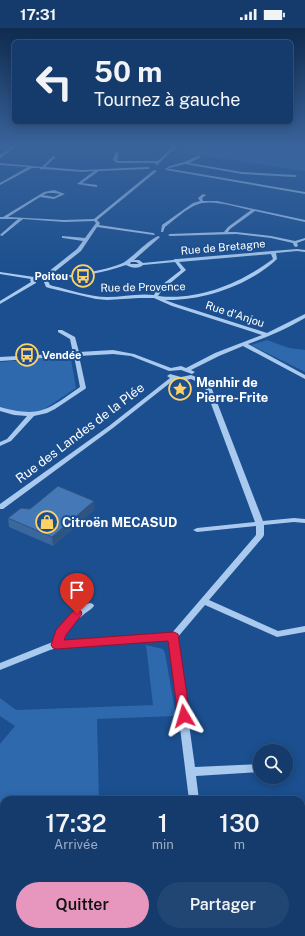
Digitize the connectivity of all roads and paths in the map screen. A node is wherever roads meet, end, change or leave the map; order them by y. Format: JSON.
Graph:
{"nodes":[{"id":1,"x":135,"y":187,"type":"edge"},
{"id":2,"x":274,"y":187,"type":"edge"},
{"id":3,"x":305,"y":193,"type":"edge"},
{"id":4,"x":204,"y":195,"type":"dead end"},
{"id":5,"x":38,"y":196,"type":"junction"},
{"id":6,"x":202,"y":202,"type":"junction"},
{"id":7,"x":254,"y":210,"type":"junction"},
{"id":8,"x":2,"y":218,"type":"edge"},
{"id":9,"x":22,"y":218,"type":"junction"},
{"id":10,"x":95,"y":220,"type":"junction"},
{"id":11,"x":305,"y":221,"type":"edge"},
{"id":12,"x":96,"y":226,"type":"junction"},
{"id":13,"x":162,"y":232,"type":"junction"},
{"id":14,"x":226,"y":232,"type":"junction"},
{"id":15,"x":153,"y":234,"type":"junction"},
{"id":16,"x":2,"y":235,"type":"dead end"},
{"id":17,"x":63,"y":237,"type":"dead end"},
{"id":18,"x":164,"y":237,"type":"junction"},
{"id":19,"x":305,"y":239,"type":"edge"},
{"id":20,"x":87,"y":240,"type":"junction"},
{"id":21,"x":295,"y":242,"type":"junction"},
{"id":22,"x":297,"y":250,"type":"junction"},
{"id":23,"x":305,"y":251,"type":"edge"},
{"id":24,"x":273,"y":252,"type":"junction"},
{"id":25,"x":135,"y":257,"type":"junction"},
{"id":26,"x":175,"y":260,"type":"junction"},
{"id":27,"x":141,"y":262,"type":"junction"},
{"id":28,"x":129,"y":264,"type":"junction"},
{"id":29,"x":0,"y":273,"type":"edge"},
{"id":30,"x":41,"y":281,"type":"junction"},
{"id":31,"x":155,"y":297,"type":"junction"},
{"id":32,"x":0,"y":303,"type":"edge"},
{"id":33,"x":305,"y":316,"type":"edge"},
{"id":34,"x":60,"y":331,"type":"dead end"},
{"id":35,"x":268,"y":335,"type":"junction"},
{"id":36,"x":242,"y":344,"type":"junction"},
{"id":37,"x":76,"y":354,"type":"junction"},
{"id":38,"x":0,"y":359,"type":"edge"},
{"id":39,"x":188,"y":369,"type":"junction"},
{"id":40,"x":171,"y":370,"type":"junction"},
{"id":41,"x":191,"y":377,"type":"junction"},
{"id":42,"x":173,"y":378,"type":"junction"},
{"id":43,"x":305,"y":378,"type":"edge"},
{"id":44,"x":0,"y":409,"type":"edge"},
{"id":45,"x":31,"y":416,"type":"junction"},
{"id":46,"x":0,"y":444,"type":"edge"},
{"id":47,"x":0,"y":507,"type":"edge"},
{"id":48,"x":305,"y":520,"type":"edge"},
{"id":49,"x":260,"y":524,"type":"junction"},
{"id":50,"x":197,"y":530,"type":"dead end"},
{"id":51,"x":203,"y":601,"type":"junction"},
{"id":52,"x":90,"y":606,"type":"dead end"},
{"id":53,"x":305,"y":629,"type":"edge"},
{"id":54,"x":174,"y":637,"type":"junction"},
{"id":55,"x":57,"y":645,"type":"junction"},
{"id":56,"x":0,"y":667,"type":"edge"},
{"id":57,"x":253,"y":768,"type":"edge"},
{"id":58,"x":190,"y":772,"type":"junction"},
{"id":59,"x":193,"y":796,"type":"edge"}],
"edges":[{"from":1,"to":10,"type":"street"},
{"from":2,"to":3,"type":"street"},
{"from":4,"to":6,"type":"street"},
{"from":5,"to":5,"type":"street"},
{"from":5,"to":8,"type":"street"},
{"from":6,"to":7,"type":"street"},
{"from":6,"to":13,"type":"street"},
{"from":7,"to":11,"type":"street"},
{"from":7,"to":14,"type":"street"},
{"from":8,"to":9,"type":"street"},
{"from":9,"to":10,"type":"street"},
{"from":9,"to":16,"type":"street"},
{"from":10,"to":12,"type":"street"},
{"from":12,"to":15,"type":"street"},
{"from":12,"to":20,"type":"street"},
{"from":13,"to":15,"type":"street"},
{"from":13,"to":18,"type":"street"},
{"from":14,"to":18,"type":"street"},
{"from":14,"to":21,"type":"street"},
{"from":15,"to":18,"type":"street"},
{"from":17,"to":20,"type":"street"},
{"from":18,"to":25,"type":"street"},
{"from":19,"to":21,"type":"street"},
{"from":20,"to":30,"type":"street"},
{"from":21,"to":22,"type":"street"},
{"from":22,"to":23,"type":"street","name":"Rue de Bretagne"},
{"from":22,"to":24,"type":"street","name":"Rue de Bretagne"},
{"from":24,"to":26,"type":"street","name":"Rue de Bretagne"},
{"from":24,"to":31,"type":"street","name":"Rue de Provence"},
{"from":25,"to":27,"type":"street"},
{"from":25,"to":28,"type":"street"},
{"from":26,"to":27,"type":"street","name":"Rue de Bretagne"},
{"from":26,"to":31,"type":"street"},
{"from":27,"to":28,"type":"street","name":"Rue de Bretagne"},
{"from":28,"to":30,"type":"street"},
{"from":29,"to":30,"type":"street"},
{"from":30,"to":31,"type":"street","name":"Rue de Provence"},
{"from":30,"to":32,"type":"street"},
{"from":31,"to":35,"type":"street","name":"Rue d'Anjou"},
{"from":33,"to":35,"type":"street"},
{"from":34,"to":37,"type":"street"},
{"from":35,"to":36,"type":"street"},
{"from":36,"to":39,"type":"street"},
{"from":36,"to":43,"type":"street"},
{"from":37,"to":38,"type":"street"},
{"from":37,"to":40,"type":"street"},
{"from":37,"to":45,"type":"street"},
{"from":39,"to":40,"type":"street"},
{"from":39,"to":41,"type":"street"},
{"from":40,"to":42,"type":"street"},
{"from":41,"to":42,"type":"street"},
{"from":41,"to":49,"type":"street"},
{"from":42,"to":47,"type":"street","name":"Rue des Landes de la Plée"},
{"from":44,"to":45,"type":"street"},
{"from":45,"to":46,"type":"street"},
{"from":48,"to":49,"type":"street"},
{"from":49,"to":50,"type":"street"},
{"from":49,"to":51,"type":"street"},
{"from":51,"to":53,"type":"street"},
{"from":51,"to":54,"type":"street"},
{"from":52,"to":55,"type":"street"},
{"from":54,"to":55,"type":"street"},
{"from":54,"to":58,"type":"street"},
{"from":55,"to":56,"type":"street"},
{"from":57,"to":58,"type":"street"},
{"from":58,"to":59,"type":"street"}]}
